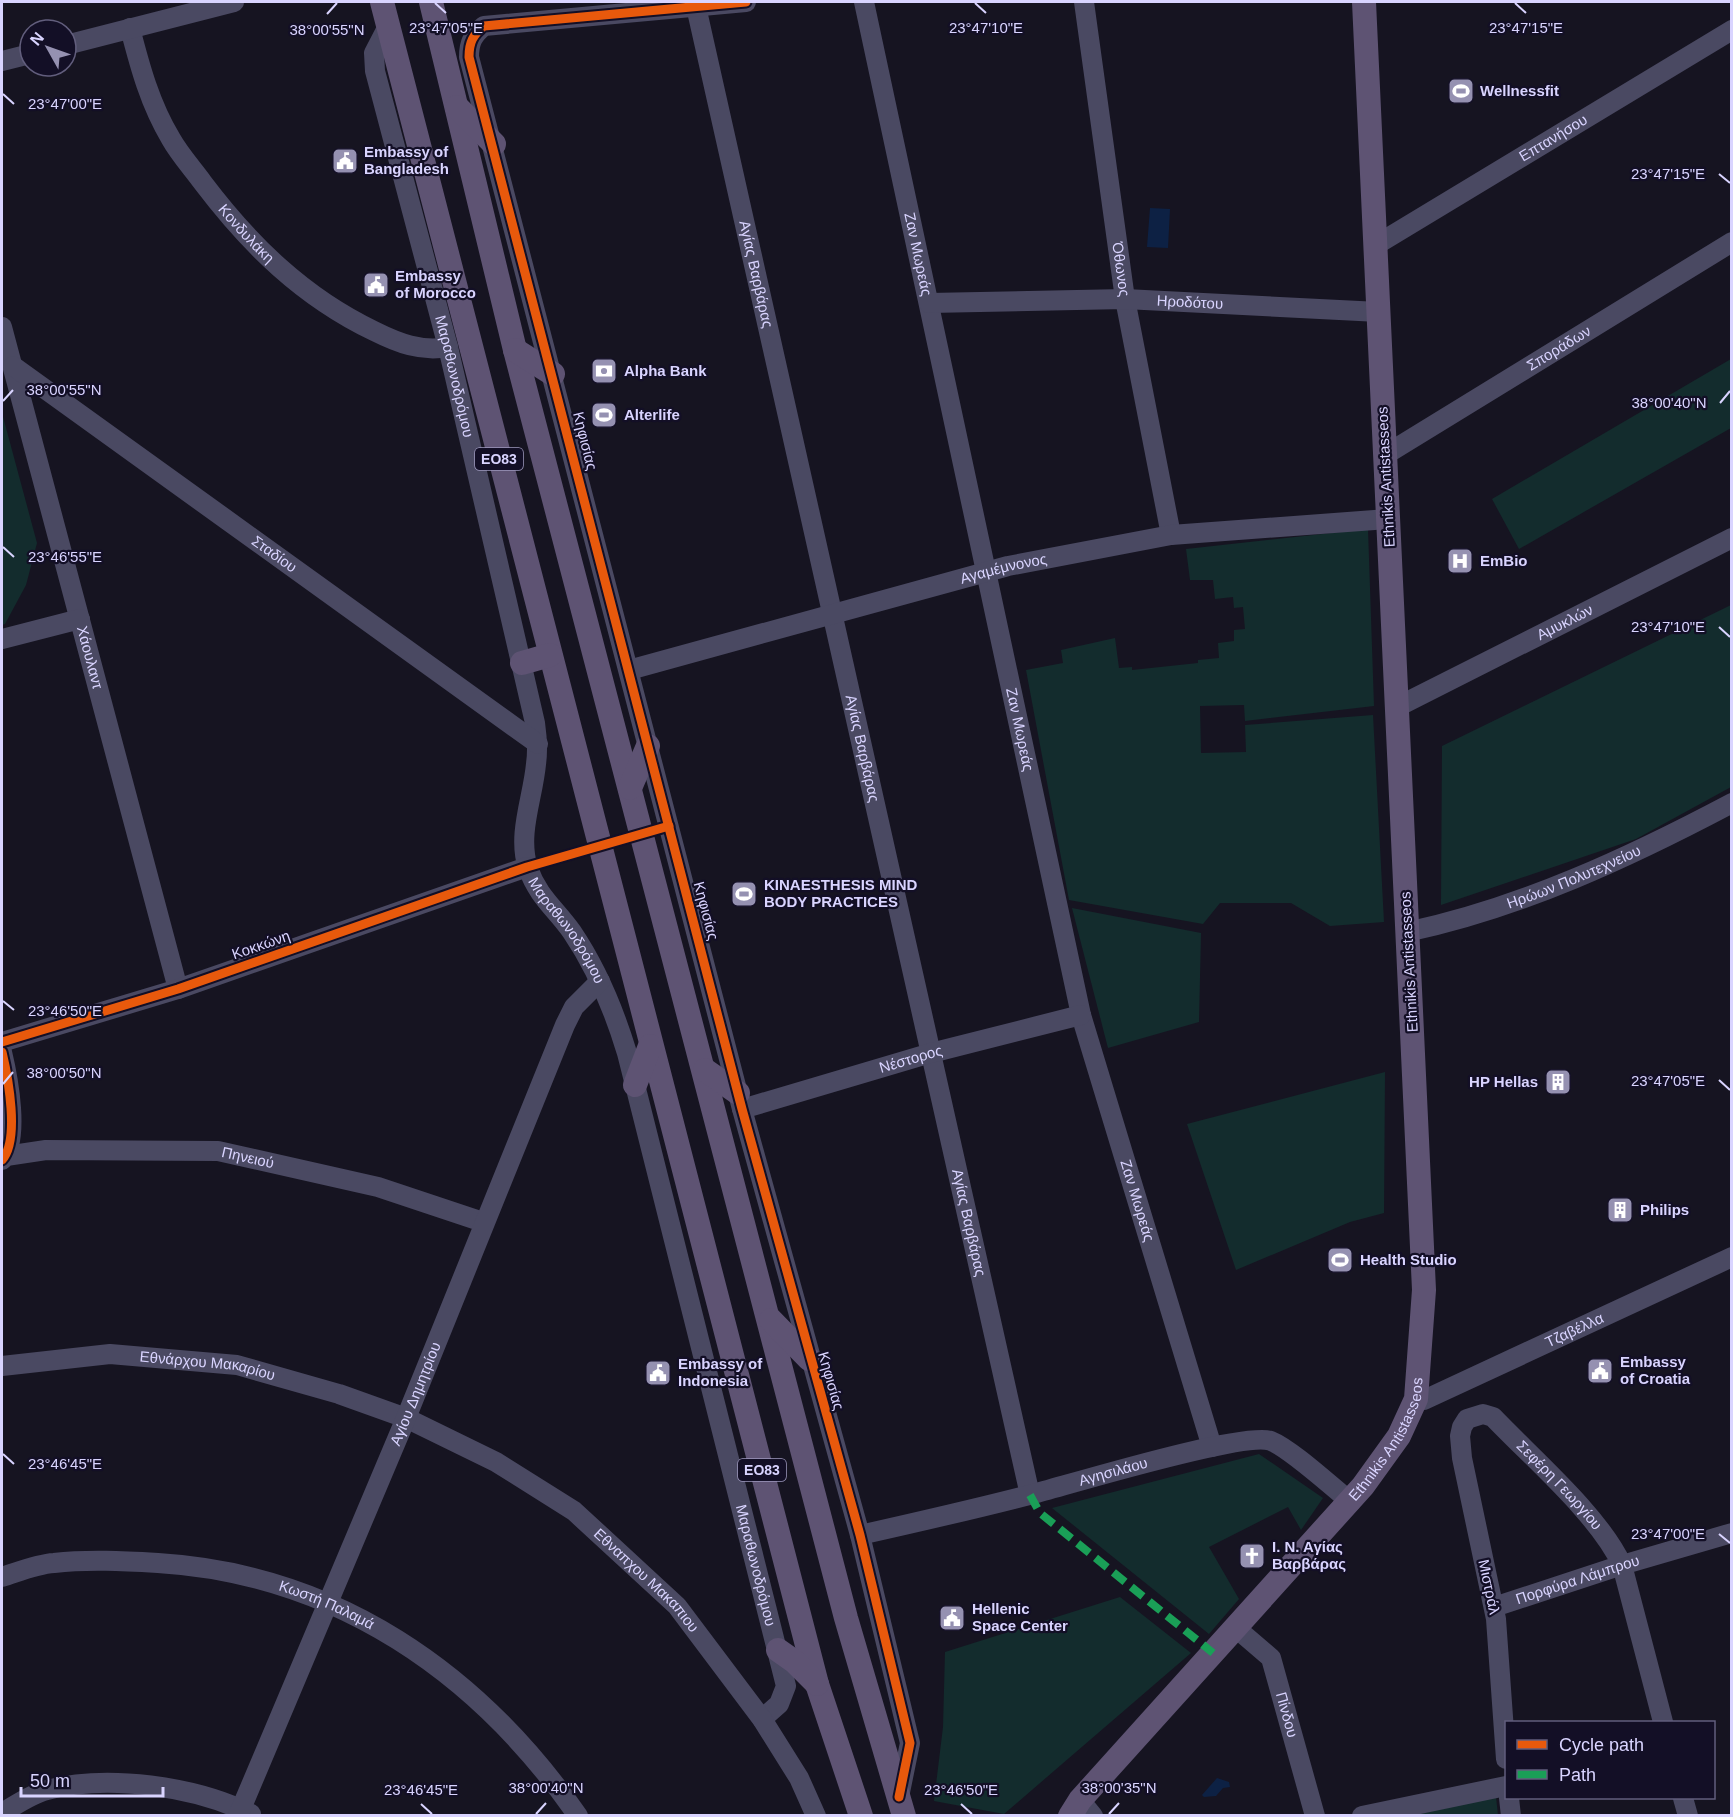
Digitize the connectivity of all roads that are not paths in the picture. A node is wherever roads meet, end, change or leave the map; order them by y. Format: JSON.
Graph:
{"nodes":[{"id":1,"x":234,"y":2,"type":"edge"},
{"id":2,"x":382,"y":2,"type":"edge"},
{"id":3,"x":431,"y":2,"type":"edge"},
{"id":4,"x":746,"y":2,"type":"edge"},
{"id":5,"x":864,"y":2,"type":"edge"},
{"id":6,"x":1084,"y":2,"type":"edge"},
{"id":7,"x":1364,"y":2,"type":"edge"},
{"id":8,"x":696,"y":3,"type":"edge"},
{"id":9,"x":388,"y":26,"type":"junction"},
{"id":10,"x":130,"y":28,"type":"junction"},
{"id":11,"x":1731,"y":30,"type":"edge"},
{"id":12,"x":78,"y":42,"type":"edge"},
{"id":13,"x":18,"y":57,"type":"edge"},
{"id":14,"x":2,"y":61,"type":"edge"},
{"id":15,"x":457,"y":107,"type":"junction"},
{"id":16,"x":494,"y":144,"type":"junction"},
{"id":17,"x":1731,"y":242,"type":"edge"},
{"id":18,"x":1376,"y":245,"type":"junction"},
{"id":19,"x":1125,"y":299,"type":"junction"},
{"id":20,"x":929,"y":303,"type":"junction"},
{"id":21,"x":1379,"y":312,"type":"junction"},
{"id":22,"x":2,"y":327,"type":"edge"},
{"id":23,"x":448,"y":347,"type":"junction"},
{"id":24,"x":515,"y":350,"type":"junction"},
{"id":25,"x":13,"y":366,"type":"junction"},
{"id":26,"x":553,"y":374,"type":"junction"},
{"id":27,"x":1385,"y":455,"type":"junction"},
{"id":28,"x":1388,"y":519,"type":"junction"},
{"id":29,"x":1171,"y":535,"type":"junction"},
{"id":30,"x":1731,"y":537,"type":"edge"},
{"id":31,"x":985,"y":572,"type":"junction"},
{"id":32,"x":830,"y":613,"type":"junction"},
{"id":33,"x":80,"y":619,"type":"junction"},
{"id":34,"x":2,"y":639,"type":"edge"},
{"id":35,"x":550,"y":655,"type":"junction"},
{"id":36,"x":522,"y":663,"type":"junction"},
{"id":37,"x":629,"y":670,"type":"junction"},
{"id":38,"x":1397,"y":707,"type":"junction"},
{"id":39,"x":538,"y":744,"type":"junction"},
{"id":40,"x":648,"y":746,"type":"junction"},
{"id":41,"x":630,"y":788,"type":"junction"},
{"id":42,"x":1731,"y":803,"type":"edge"},
{"id":43,"x":527,"y":867,"type":"junction"},
{"id":44,"x":1407,"y":932,"type":"junction"},
{"id":45,"x":600,"y":981,"type":"junction"},
{"id":46,"x":178,"y":989,"type":"junction"},
{"id":47,"x":1081,"y":1015,"type":"junction"},
{"id":48,"x":2,"y":1042,"type":"edge"},
{"id":49,"x":651,"y":1046,"type":"junction"},
{"id":50,"x":2,"y":1052,"type":"edge"},
{"id":51,"x":931,"y":1053,"type":"junction"},
{"id":52,"x":705,"y":1070,"type":"junction"},
{"id":53,"x":635,"y":1085,"type":"junction"},
{"id":54,"x":740,"y":1101,"type":"junction"},
{"id":55,"x":4,"y":1158,"type":"edge"},
{"id":56,"x":483,"y":1222,"type":"junction"},
{"id":57,"x":1731,"y":1257,"type":"edge"},
{"id":58,"x":770,"y":1319,"type":"junction"},
{"id":59,"x":809,"y":1359,"type":"junction"},
{"id":60,"x":2,"y":1366,"type":"edge"},
{"id":61,"x":1416,"y":1399,"type":"junction"},
{"id":62,"x":406,"y":1418,"type":"junction"},
{"id":63,"x":1467,"y":1419,"type":"joint"},
{"id":64,"x":1212,"y":1447,"type":"junction"},
{"id":65,"x":1030,"y":1495,"type":"junction"},
{"id":66,"x":1351,"y":1502,"type":"junction"},
{"id":67,"x":1731,"y":1533,"type":"edge"},
{"id":68,"x":860,"y":1534,"type":"junction"},
{"id":69,"x":1622,"y":1565,"type":"junction"},
{"id":70,"x":2,"y":1577,"type":"edge"},
{"id":71,"x":329,"y":1603,"type":"junction"},
{"id":72,"x":1494,"y":1607,"type":"junction"},
{"id":73,"x":1236,"y":1628,"type":"junction"},
{"id":74,"x":778,"y":1650,"type":"junction"},
{"id":75,"x":817,"y":1684,"type":"junction"},
{"id":76,"x":762,"y":1719,"type":"junction"},
{"id":77,"x":1664,"y":1721,"type":"edge"},
{"id":78,"x":1505,"y":1746,"type":"edge"},
{"id":79,"x":1505,"y":1786,"type":"edge"},
{"id":80,"x":1509,"y":1799,"type":"edge"},
{"id":81,"x":1684,"y":1799,"type":"edge"},
{"id":82,"x":904,"y":1809,"type":"edge"},
{"id":83,"x":1081,"y":1810,"type":"edge"},
{"id":84,"x":2,"y":1813,"type":"edge"},
{"id":85,"x":244,"y":1813,"type":"edge"},
{"id":86,"x":578,"y":1815,"type":"edge"},
{"id":87,"x":816,"y":1815,"type":"edge"},
{"id":88,"x":861,"y":1815,"type":"edge"},
{"id":89,"x":1053,"y":1815,"type":"edge"},
{"id":90,"x":1315,"y":1815,"type":"edge"},
{"id":91,"x":1362,"y":1815,"type":"edge"},
{"id":92,"x":1511,"y":1815,"type":"edge"},
{"id":93,"x":1688,"y":1815,"type":"edge"}],
"edges":[{"from":1,"to":10,"type":"street"},
{"from":2,"to":9,"type":"main road","number":"ΕΟ83"},
{"from":3,"to":15,"type":"main road","name":"Κηφισίας","number":"ΕΟ83"},
{"from":4,"to":8,"type":"street"},
{"from":5,"to":20,"type":"street","name":"Ζαν Μωρεάς"},
{"from":6,"to":19,"type":"street","name":"Όθωνος"},
{"from":7,"to":18,"type":"main road","name":"Ethnikis Antistasseos"},
{"from":8,"to":16,"type":"street","name":"Κηφισίας"},
{"from":8,"to":32,"type":"street","name":"Αγίας Βαρβάρας"},
{"from":9,"to":23,"type":"street","name":"Μαραθωνοδρόμου"},
{"from":9,"to":35,"type":"main road","number":"ΕΟ83"},
{"from":10,"to":12,"type":"street"},
{"from":10,"to":23,"type":"street","name":"Κονδυλάκη"},
{"from":11,"to":18,"type":"street","name":"Επτανήσου"},
{"from":13,"to":14,"type":"street"},
{"from":15,"to":16,"type":"main road"},
{"from":15,"to":24,"type":"main road","name":"Κηφισίας","number":"ΕΟ83"},
{"from":16,"to":26,"type":"street","name":"Κηφισίας"},
{"from":17,"to":27,"type":"street","name":"Σποράδων"},
{"from":18,"to":21,"type":"main road","name":"Ethnikis Antistasseos"},
{"from":19,"to":20,"type":"street","name":"Ηροδότου"},
{"from":19,"to":21,"type":"street","name":"Ηροδότου"},
{"from":19,"to":29,"type":"street","name":"Όθωνος"},
{"from":20,"to":31,"type":"street","name":"Ζαν Μωρεάς"},
{"from":21,"to":27,"type":"main road","name":"Ethnikis Antistasseos"},
{"from":22,"to":25,"type":"street","name":"Χάουλαντ"},
{"from":23,"to":36,"type":"street","name":"Μαραθωνοδρόμου"},
{"from":24,"to":26,"type":"main road"},
{"from":24,"to":41,"type":"main road","name":"Κηφισίας","number":"ΕΟ83"},
{"from":25,"to":33,"type":"street","name":"Χάουλαντ"},
{"from":25,"to":39,"type":"street","name":"Σταδίου"},
{"from":26,"to":37,"type":"street","name":"Κηφισίας"},
{"from":27,"to":28,"type":"main road","name":"Ethnikis Antistasseos"},
{"from":28,"to":29,"type":"street","name":"Αγαμέμνονος"},
{"from":28,"to":38,"type":"main road","name":"Ethnikis Antistasseos"},
{"from":29,"to":31,"type":"street","name":"Αγαμέμνονος"},
{"from":30,"to":38,"type":"street","name":"Αμυκλών"},
{"from":31,"to":32,"type":"street","name":"Αγαμέμνονος"},
{"from":31,"to":47,"type":"street","name":"Ζαν Μωρεάς"},
{"from":32,"to":37,"type":"street","name":"Αγαμέμνονος"},
{"from":32,"to":51,"type":"street","name":"Αγίας Βαρβάρας"},
{"from":33,"to":34,"type":"street"},
{"from":33,"to":46,"type":"street","name":"Χάουλαντ"},
{"from":35,"to":36,"type":"main road"},
{"from":35,"to":49,"type":"main road","number":"ΕΟ83"},
{"from":36,"to":39,"type":"street","name":"Μαραθωνοδρόμου"},
{"from":37,"to":40,"type":"street","name":"Κηφισίας"},
{"from":38,"to":44,"type":"main road","name":"Ethnikis Antistasseos"},
{"from":39,"to":43,"type":"street","name":"Μαραθωνοδρόμου"},
{"from":40,"to":41,"type":"main road"},
{"from":40,"to":54,"type":"street","name":"Κηφισίας"},
{"from":41,"to":52,"type":"main road","name":"Κηφισίας","number":"ΕΟ83"},
{"from":42,"to":44,"type":"street","name":"Ηρώων Πολυτεχνείου"},
{"from":43,"to":45,"type":"street","name":"Μαραθωνοδρόμου"},
{"from":43,"to":46,"type":"street","name":"Κοκκώνη"},
{"from":44,"to":61,"type":"main road","name":"Ethnikis Antistasseos"},
{"from":45,"to":53,"type":"street","name":"Μαραθωνοδρόμου"},
{"from":45,"to":56,"type":"street","name":"Αγίου Δημητρίου"},
{"from":46,"to":48,"type":"street","name":"Κοκκώνη"},
{"from":47,"to":51,"type":"street","name":"Νέστορος"},
{"from":47,"to":64,"type":"street","name":"Ζαν Μωρεάς"},
{"from":49,"to":53,"type":"main road"},
{"from":49,"to":75,"type":"main road","number":"ΕΟ83"},
{"from":50,"to":55,"type":"street"},
{"from":51,"to":54,"type":"street","name":"Νέστορος"},
{"from":51,"to":65,"type":"street","name":"Αγίας Βαρβάρας"},
{"from":52,"to":54,"type":"main road"},
{"from":52,"to":58,"type":"main road","name":"Κηφισίας","number":"ΕΟ83"},
{"from":53,"to":74,"type":"street","name":"Μαραθωνοδρόμου"},
{"from":54,"to":59,"type":"street","name":"Κηφισίας"},
{"from":55,"to":56,"type":"street","name":"Πηνειού"},
{"from":56,"to":62,"type":"street","name":"Αγίου Δημητρίου"},
{"from":57,"to":61,"type":"street","name":"Τζαβέλλα"},
{"from":58,"to":59,"type":"main road"},
{"from":58,"to":82,"type":"main road","name":"Κηφισίας","number":"ΕΟ83"},
{"from":59,"to":68,"type":"street","name":"Κηφισίας"},
{"from":60,"to":62,"type":"street","name":"Εθνάρχου Μακαρίου"},
{"from":61,"to":66,"type":"main road","name":"Ethnikis Antistasseos"},
{"from":62,"to":71,"type":"street","name":"Αγίου Δημητρίου"},
{"from":62,"to":76,"type":"street","name":"Εθναπχου Μακαπιου"},
{"from":63,"to":69,"type":"street","name":"Σεφέρη Γεωργίου"},
{"from":63,"to":72,"type":"street","name":"Μιστράλ"},
{"from":64,"to":65,"type":"street","name":"Αγησιλάου"},
{"from":64,"to":66,"type":"street","name":"Αγησιλάου"},
{"from":65,"to":68,"type":"street","name":"Αγησιλάου"},
{"from":66,"to":73,"type":"main road","name":"Ethnikis Antistasseos"},
{"from":67,"to":69,"type":"street","name":"Πορφύρα Λάμπρου"},
{"from":68,"to":82,"type":"street","name":"Κηφισίας"},
{"from":69,"to":72,"type":"street","name":"Πορφύρα Λάμπρου"},
{"from":69,"to":77,"type":"street","name":"Σεφέρη Γεωργίου"},
{"from":70,"to":71,"type":"street","name":"Κωστή Παλαμά"},
{"from":71,"to":85,"type":"street","name":"Αγίου Δημητρίου"},
{"from":71,"to":86,"type":"street","name":"Κωστή Παλαμά"},
{"from":72,"to":78,"type":"street","name":"Μιστράλ"},
{"from":73,"to":83,"type":"main road","name":"Ethnikis Antistasseos"},
{"from":73,"to":90,"type":"street","name":"Πίνδου"},
{"from":74,"to":75,"type":"main road"},
{"from":74,"to":76,"type":"street","name":"Μαραθωνοδρόμου"},
{"from":75,"to":88,"type":"main road","number":"ΕΟ83"},
{"from":76,"to":87,"type":"street","name":"Εθναπχου Μακαπιου"},
{"from":79,"to":91,"type":"street"},
{"from":80,"to":92,"type":"street"},
{"from":81,"to":93,"type":"street"},
{"from":83,"to":89,"type":"main road","name":"Ethnikis Antistasseos"},
{"from":84,"to":85,"type":"street"}]}
